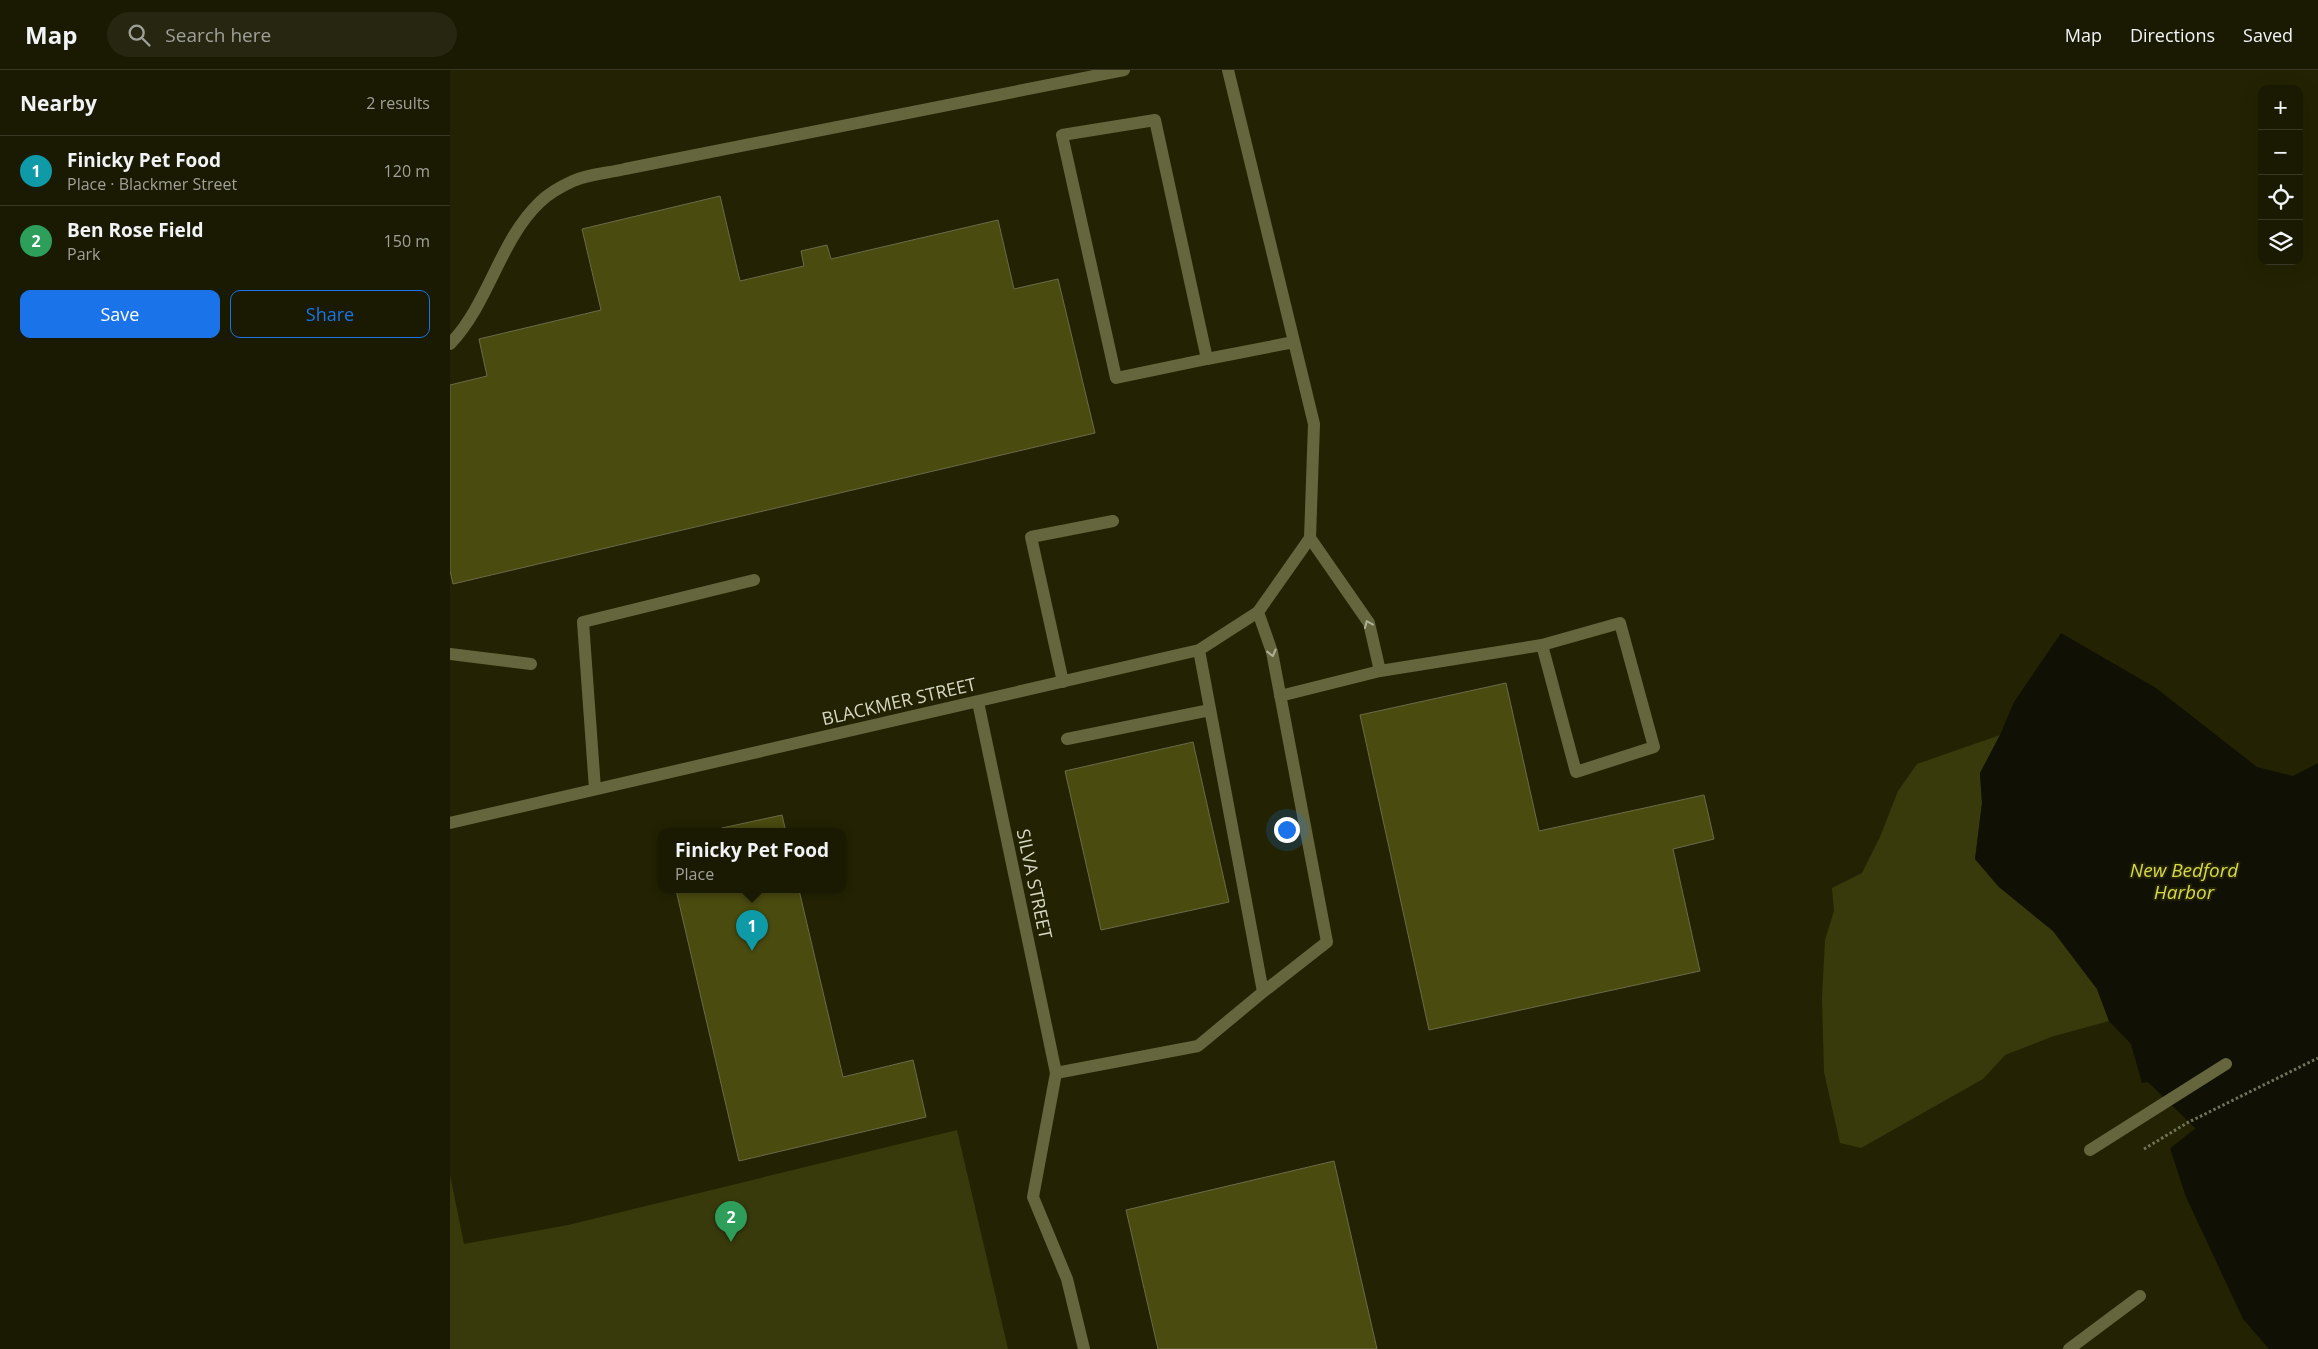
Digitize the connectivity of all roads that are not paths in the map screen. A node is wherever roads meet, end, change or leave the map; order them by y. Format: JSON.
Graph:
{"nodes":[{"id":1,"x":1124,"y":70,"type":"edge"},
{"id":2,"x":1228,"y":70,"type":"edge"},
{"id":3,"x":1294,"y":342,"type":"junction"},
{"id":4,"x":450,"y":344,"type":"edge"},
{"id":5,"x":1207,"y":359,"type":"junction"},
{"id":6,"x":1113,"y":520,"type":"dead end"},
{"id":7,"x":1310,"y":538,"type":"junction"},
{"id":8,"x":754,"y":580,"type":"dead end"},
{"id":9,"x":1258,"y":612,"type":"junction"},
{"id":10,"x":1542,"y":645,"type":"junction"},
{"id":11,"x":1199,"y":650,"type":"junction"},
{"id":12,"x":450,"y":654,"type":"edge"},
{"id":13,"x":531,"y":664,"type":"dead end"},
{"id":14,"x":1380,"y":671,"type":"junction"},
{"id":15,"x":1064,"y":682,"type":"junction"},
{"id":16,"x":1280,"y":696,"type":"junction"},
{"id":17,"x":978,"y":702,"type":"junction"},
{"id":18,"x":1210,"y":710,"type":"junction"},
{"id":19,"x":1067,"y":739,"type":"dead end"},
{"id":20,"x":595,"y":790,"type":"junction"},
{"id":21,"x":450,"y":823,"type":"edge"},
{"id":22,"x":1262,"y":992,"type":"junction"},
{"id":23,"x":2226,"y":1064,"type":"dead end"},
{"id":24,"x":1056,"y":1073,"type":"junction"},
{"id":25,"x":2090,"y":1150,"type":"dead end"},
{"id":26,"x":2140,"y":1296,"type":"dead end"},
{"id":27,"x":1084,"y":1349,"type":"edge"},
{"id":28,"x":2069,"y":1349,"type":"edge"}],
"edges":[{"from":1,"to":4,"type":"street"},
{"from":2,"to":3,"type":"street"},
{"from":3,"to":5,"type":"street"},
{"from":3,"to":7,"type":"street"},
{"from":5,"to":5,"type":"street"},
{"from":6,"to":15,"type":"street"},
{"from":7,"to":9,"type":"street","name":"BLACKMER STREET"},
{"from":14,"to":7,"type":"street","one_way":true},
{"from":8,"to":20,"type":"street"},
{"from":9,"to":11,"type":"street","name":"BLACKMER STREET"},
{"from":9,"to":16,"type":"street","one_way":true},
{"from":10,"to":10,"type":"street"},
{"from":10,"to":14,"type":"street"},
{"from":11,"to":15,"type":"street","name":"BLACKMER STREET"},
{"from":11,"to":18,"type":"street"},
{"from":12,"to":13,"type":"street"},
{"from":14,"to":16,"type":"street"},
{"from":15,"to":17,"type":"street","name":"BLACKMER STREET"},
{"from":16,"to":22,"type":"street"},
{"from":17,"to":20,"type":"street","name":"BLACKMER STREET"},
{"from":17,"to":24,"type":"street","name":"SILVA STREET"},
{"from":18,"to":19,"type":"street"},
{"from":18,"to":22,"type":"street"},
{"from":20,"to":21,"type":"street","name":"BLACKMER STREET"},
{"from":22,"to":24,"type":"street"},
{"from":23,"to":25,"type":"street"},
{"from":24,"to":27,"type":"street"},
{"from":26,"to":28,"type":"street"}]}
